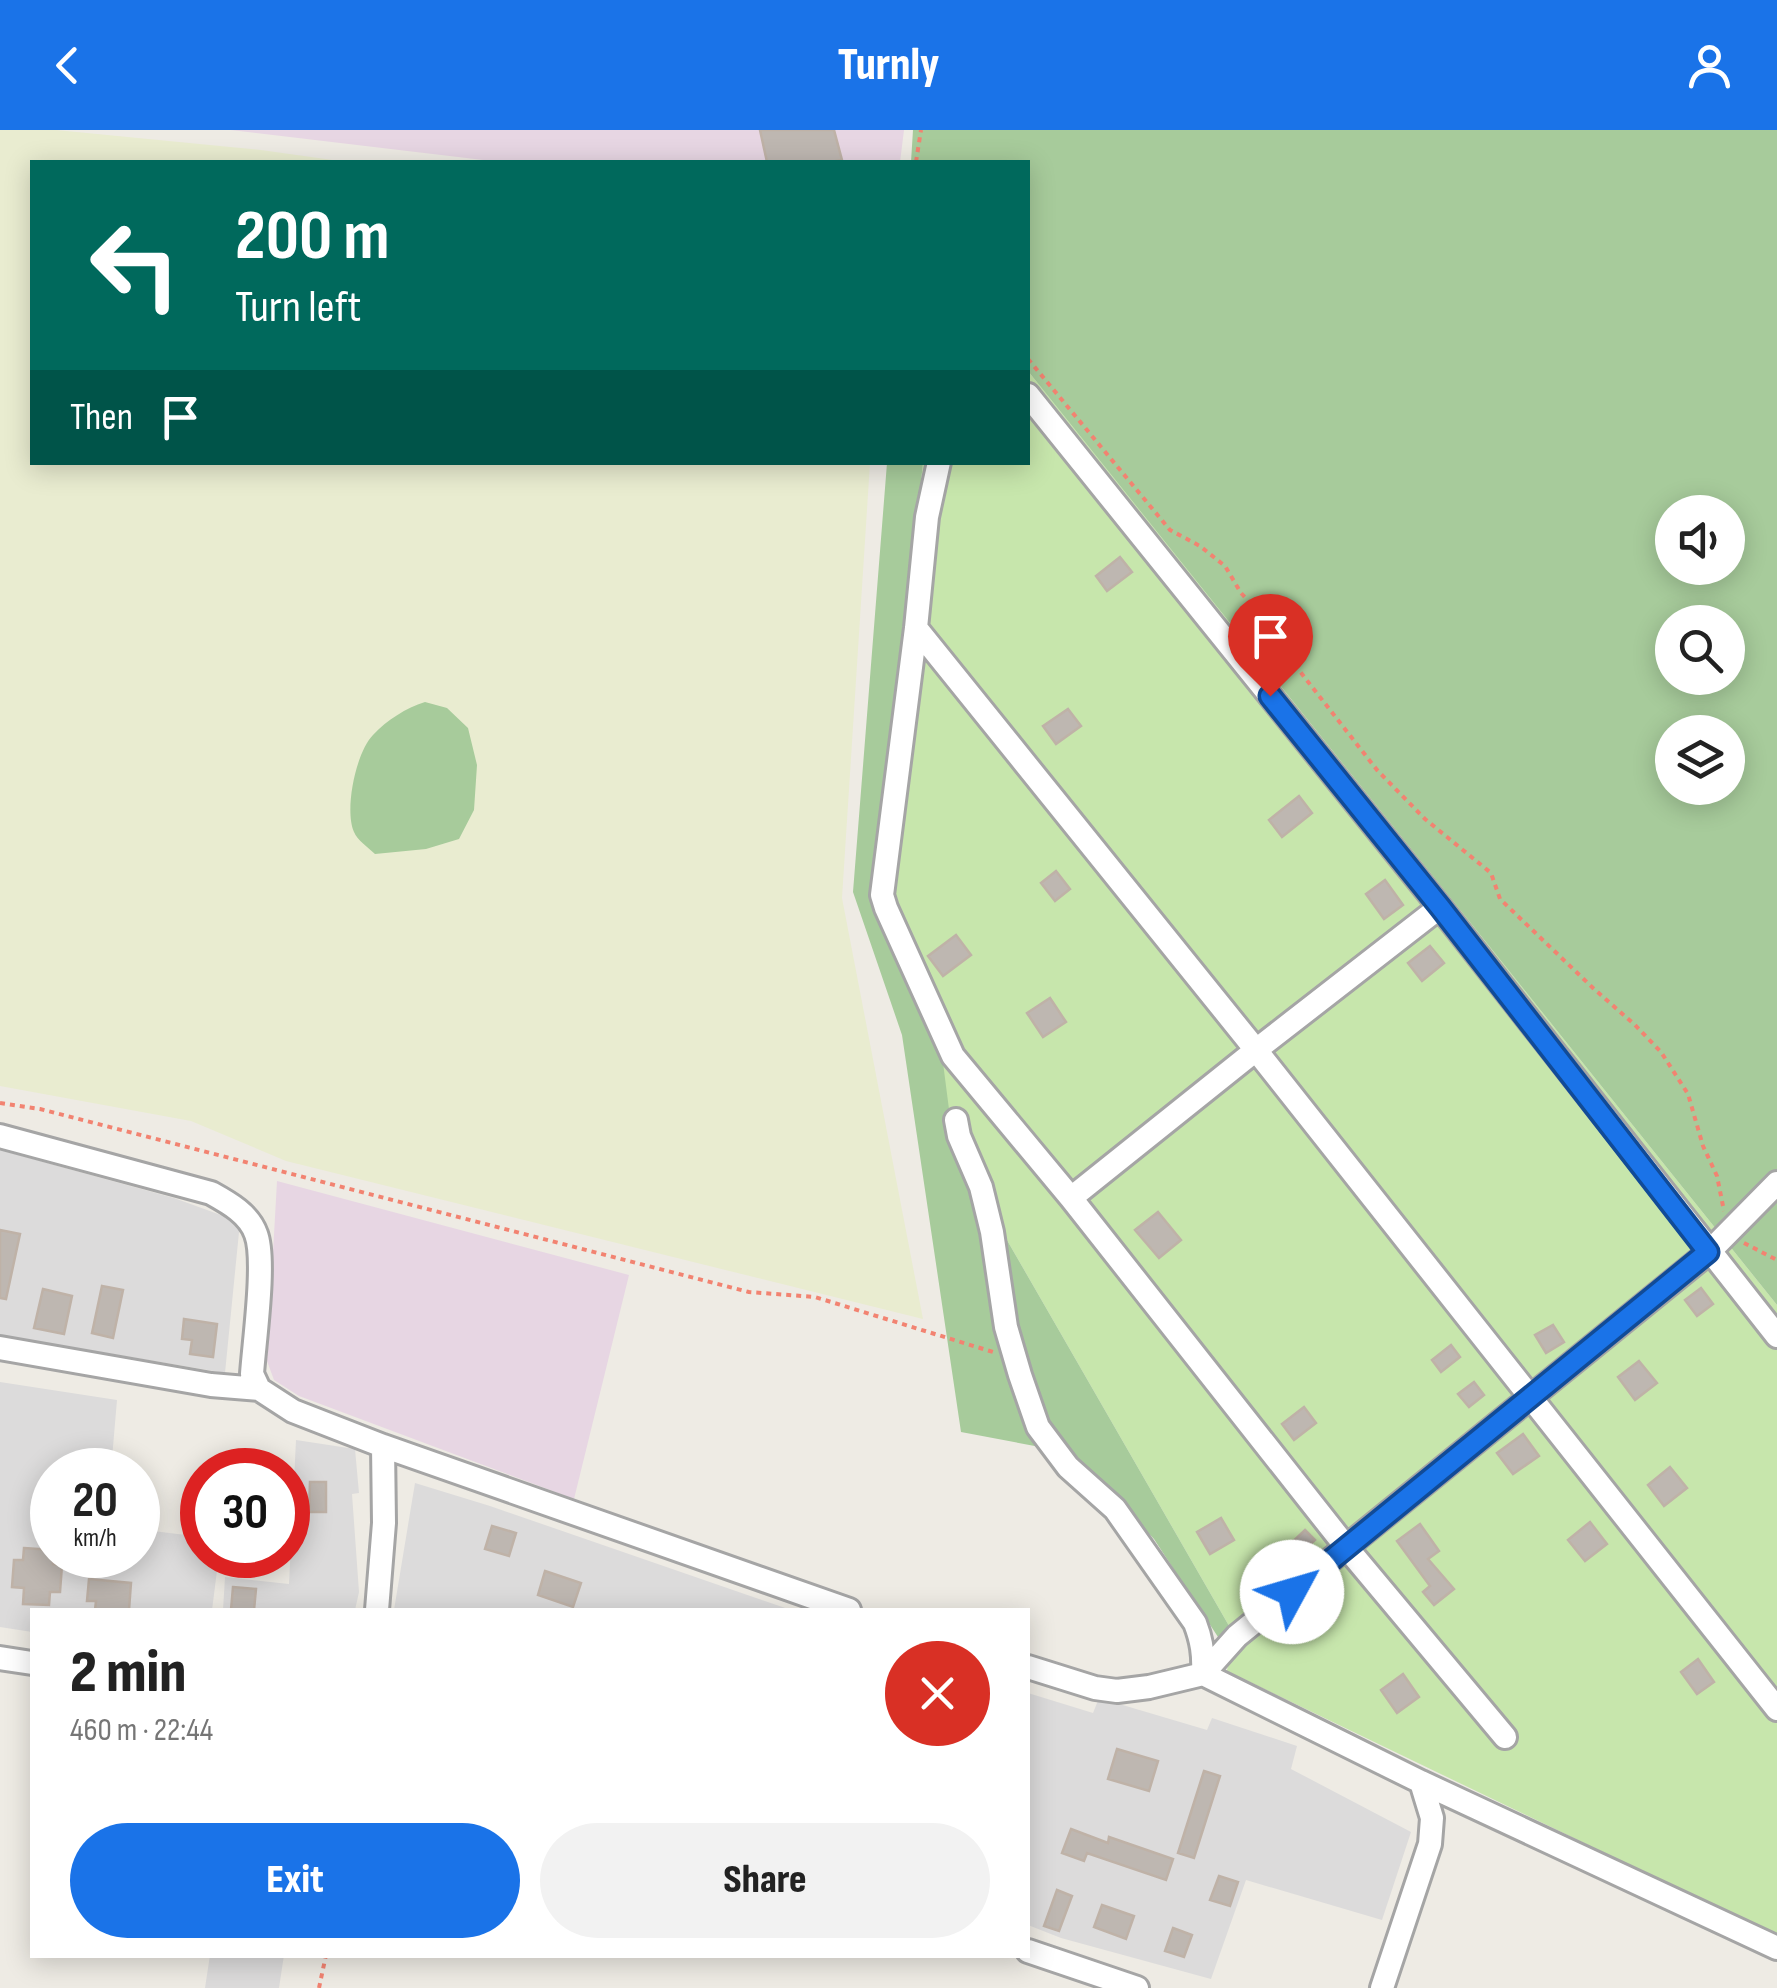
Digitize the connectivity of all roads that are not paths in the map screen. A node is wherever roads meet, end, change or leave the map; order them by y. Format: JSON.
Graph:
{"nodes":[{"id":1,"x":1030,"y":397,"type":"edge"},
{"id":2,"x":937,"y":465,"type":"edge"},
{"id":3,"x":916,"y":628,"type":"junction"},
{"id":4,"x":1440,"y":907,"type":"junction"},
{"id":5,"x":1256,"y":1050,"type":"junction"},
{"id":6,"x":956,"y":1120,"type":"dead end"},
{"id":7,"x":0,"y":1136,"type":"edge"},
{"id":8,"x":1777,"y":1183,"type":"edge"},
{"id":9,"x":1071,"y":1198,"type":"junction"},
{"id":10,"x":1708,"y":1252,"type":"junction"},
{"id":11,"x":1777,"y":1336,"type":"edge"},
{"id":12,"x":0,"y":1348,"type":"edge"},
{"id":13,"x":259,"y":1389,"type":"junction"},
{"id":14,"x":1531,"y":1396,"type":"junction"},
{"id":15,"x":382,"y":1446,"type":"junction"},
{"id":16,"x":1347,"y":1548,"type":"junction"},
{"id":17,"x":377,"y":1608,"type":"edge"},
{"id":18,"x":843,"y":1608,"type":"edge"},
{"id":19,"x":0,"y":1658,"type":"edge"},
{"id":20,"x":30,"y":1663,"type":"edge"},
{"id":21,"x":1030,"y":1669,"type":"edge"},
{"id":22,"x":1204,"y":1674,"type":"junction"},
{"id":23,"x":1777,"y":1709,"type":"edge"},
{"id":24,"x":1505,"y":1737,"type":"dead end"},
{"id":25,"x":1421,"y":1782,"type":"junction"},
{"id":26,"x":1775,"y":1944,"type":"edge"},
{"id":27,"x":1030,"y":1951,"type":"edge"},
{"id":28,"x":1137,"y":1988,"type":"edge"},
{"id":29,"x":1382,"y":1988,"type":"edge"}],
"edges":[{"from":1,"to":4,"type":"street"},
{"from":2,"to":3,"type":"street"},
{"from":3,"to":5,"type":"street"},
{"from":3,"to":9,"type":"street"},
{"from":4,"to":5,"type":"street"},
{"from":4,"to":10,"type":"street"},
{"from":5,"to":9,"type":"street"},
{"from":5,"to":14,"type":"street"},
{"from":6,"to":22,"type":"street"},
{"from":7,"to":13,"type":"street"},
{"from":8,"to":10,"type":"street"},
{"from":9,"to":16,"type":"street"},
{"from":10,"to":11,"type":"street"},
{"from":10,"to":14,"type":"street"},
{"from":12,"to":13,"type":"street"},
{"from":13,"to":15,"type":"street"},
{"from":14,"to":16,"type":"street"},
{"from":14,"to":23,"type":"street"},
{"from":15,"to":17,"type":"street"},
{"from":15,"to":18,"type":"street"},
{"from":16,"to":22,"type":"street"},
{"from":16,"to":24,"type":"street"},
{"from":19,"to":20,"type":"street"},
{"from":21,"to":22,"type":"street"},
{"from":22,"to":25,"type":"street"},
{"from":25,"to":26,"type":"street"},
{"from":25,"to":29,"type":"street"},
{"from":27,"to":28,"type":"street"}]}
